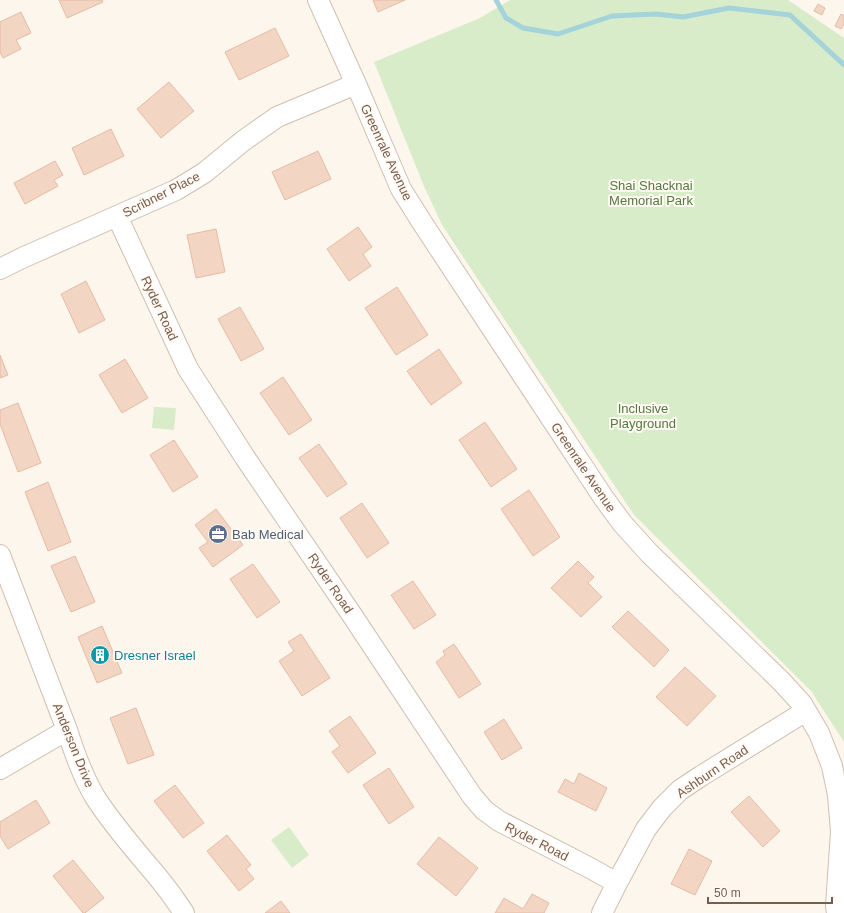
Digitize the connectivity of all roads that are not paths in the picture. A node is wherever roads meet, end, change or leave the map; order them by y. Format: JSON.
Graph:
{"nodes":[{"id":1,"x":318,"y":0,"type":"edge"},
{"id":2,"x":356,"y":84,"type":"junction"},
{"id":3,"x":117,"y":216,"type":"junction"},
{"id":4,"x":0,"y":269,"type":"edge"},
{"id":5,"x":0,"y":555,"type":"edge"},
{"id":6,"x":806,"y":711,"type":"junction"},
{"id":7,"x":67,"y":730,"type":"junction"},
{"id":8,"x":0,"y":769,"type":"edge"},
{"id":9,"x":617,"y":883,"type":"junction"},
{"id":10,"x":184,"y":913,"type":"edge"},
{"id":11,"x":602,"y":913,"type":"edge"},
{"id":12,"x":837,"y":913,"type":"edge"}],
"edges":[{"from":1,"to":2,"type":"street","name":"Greenrale Avenue"},
{"from":2,"to":3,"type":"street","name":"Scribner Place"},
{"from":2,"to":6,"type":"street","name":"Greenrale Avenue"},
{"from":3,"to":4,"type":"street","name":"Scribner Place"},
{"from":3,"to":9,"type":"street","name":"Ryder Road"},
{"from":5,"to":7,"type":"street","name":"Anderson Drive"},
{"from":6,"to":9,"type":"street","name":"Ashburn Road"},
{"from":6,"to":12,"type":"street","name":"Greenrale Avenue"},
{"from":7,"to":8,"type":"street"},
{"from":7,"to":10,"type":"street","name":"Anderson Drive"},
{"from":9,"to":11,"type":"street","name":"Ashburn Road"}]}
